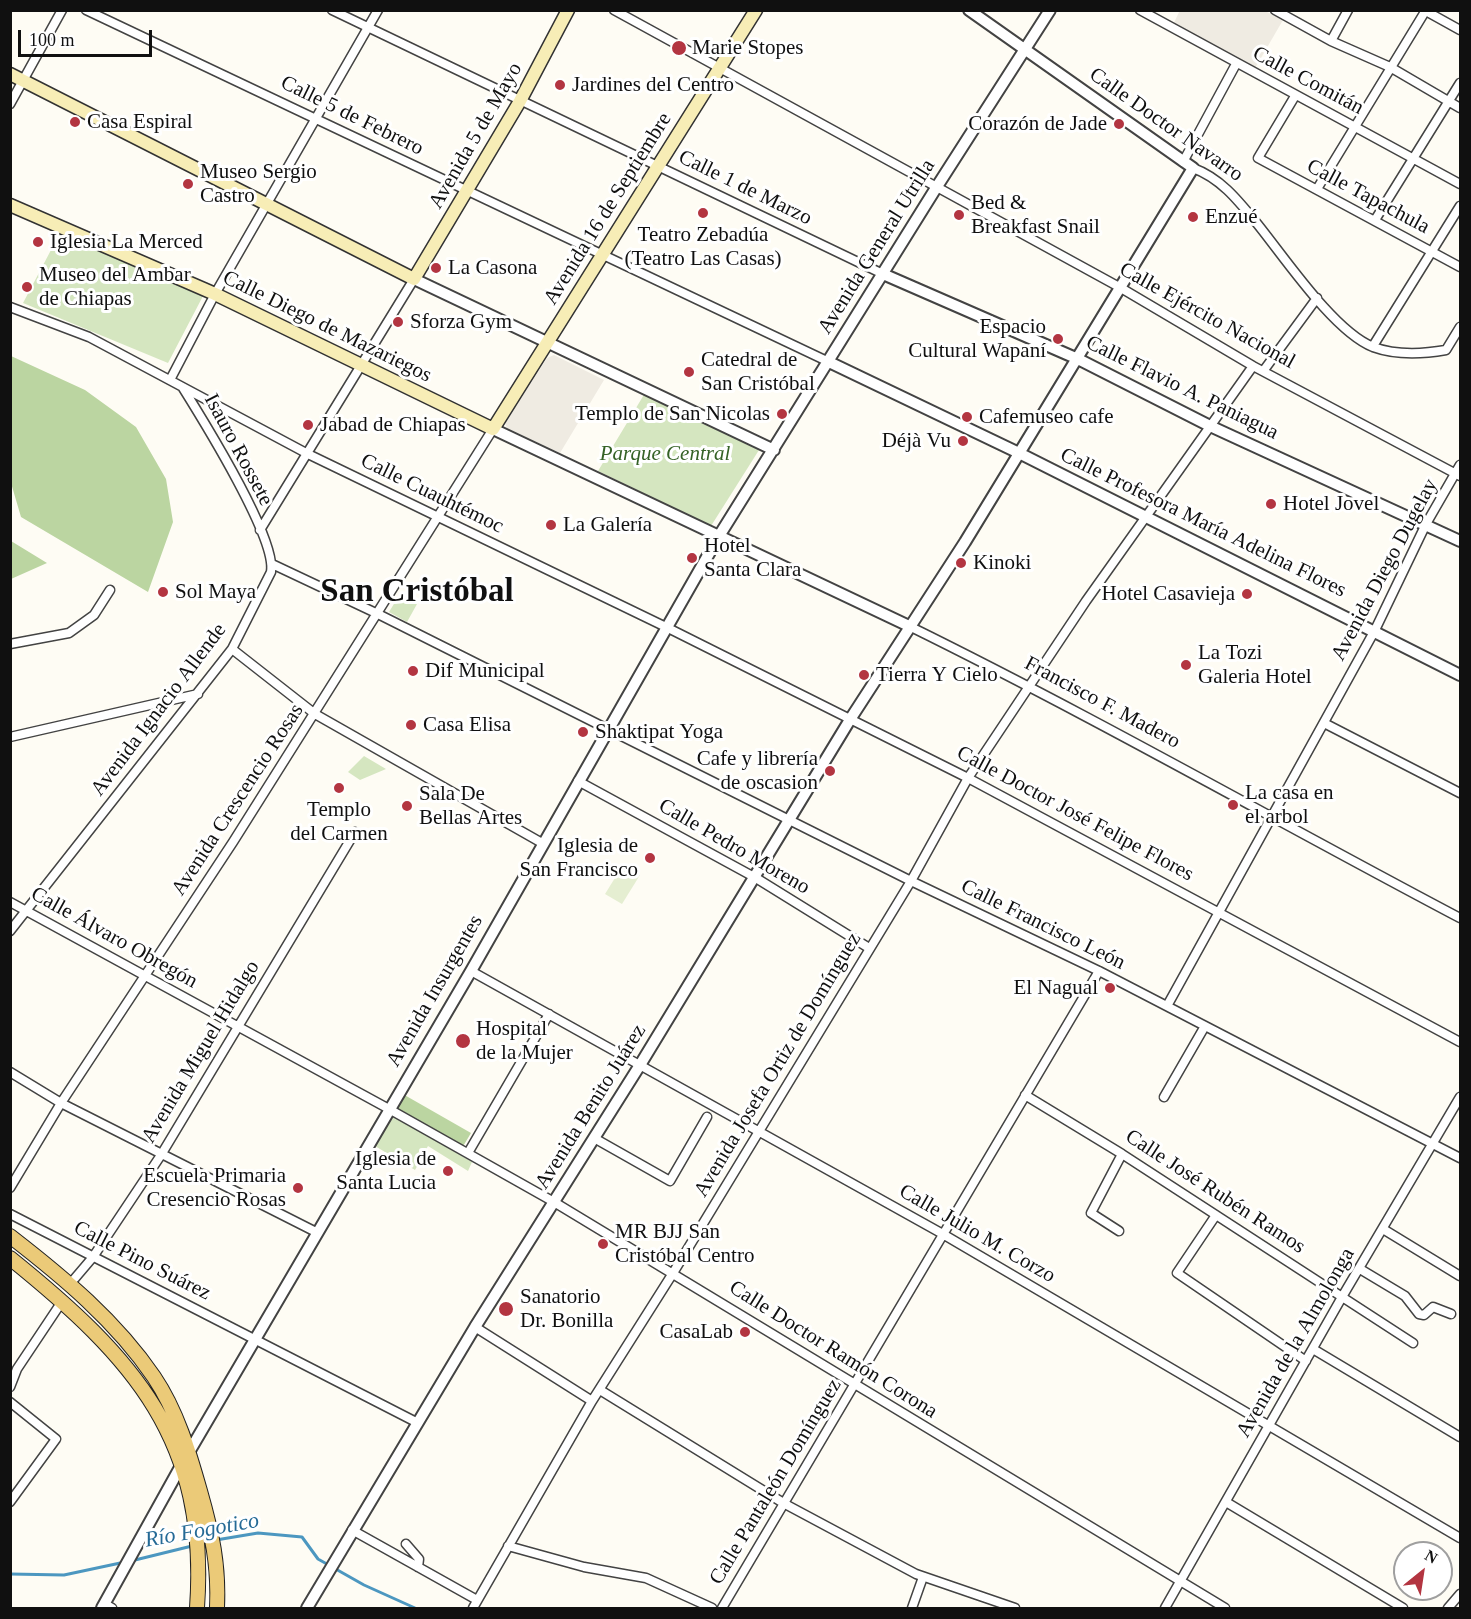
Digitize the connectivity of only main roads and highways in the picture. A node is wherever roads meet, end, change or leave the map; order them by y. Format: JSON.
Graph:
{"nodes":[{"id":1,"x":568,"y":10,"type":"edge"},
{"id":2,"x":756,"y":10,"type":"edge"},
{"id":3,"x":10,"y":74,"type":"edge"},
{"id":4,"x":10,"y":205,"type":"edge"},
{"id":5,"x":493,"y":429,"type":"joint"},
{"id":6,"x":10,"y":1236,"type":"edge"},
{"id":7,"x":10,"y":1258,"type":"edge"},
{"id":8,"x":186,"y":1459,"type":"junction"},
{"id":9,"x":197,"y":1608,"type":"edge"},
{"id":10,"x":217,"y":1608,"type":"edge"}],
"edges":[{"from":1,"to":3,"type":"main road","name":"Avenida 5 de Mayo"},
{"from":2,"to":5,"type":"main road","name":"Avenida 16 de Septiembre"},
{"from":4,"to":5,"type":"main road","name":"Calle Diego de Mazariegos"},
{"from":6,"to":8,"type":"main road"},
{"from":7,"to":8,"type":"main road"},
{"from":8,"to":9,"type":"main road"},
{"from":8,"to":10,"type":"main road"}]}
